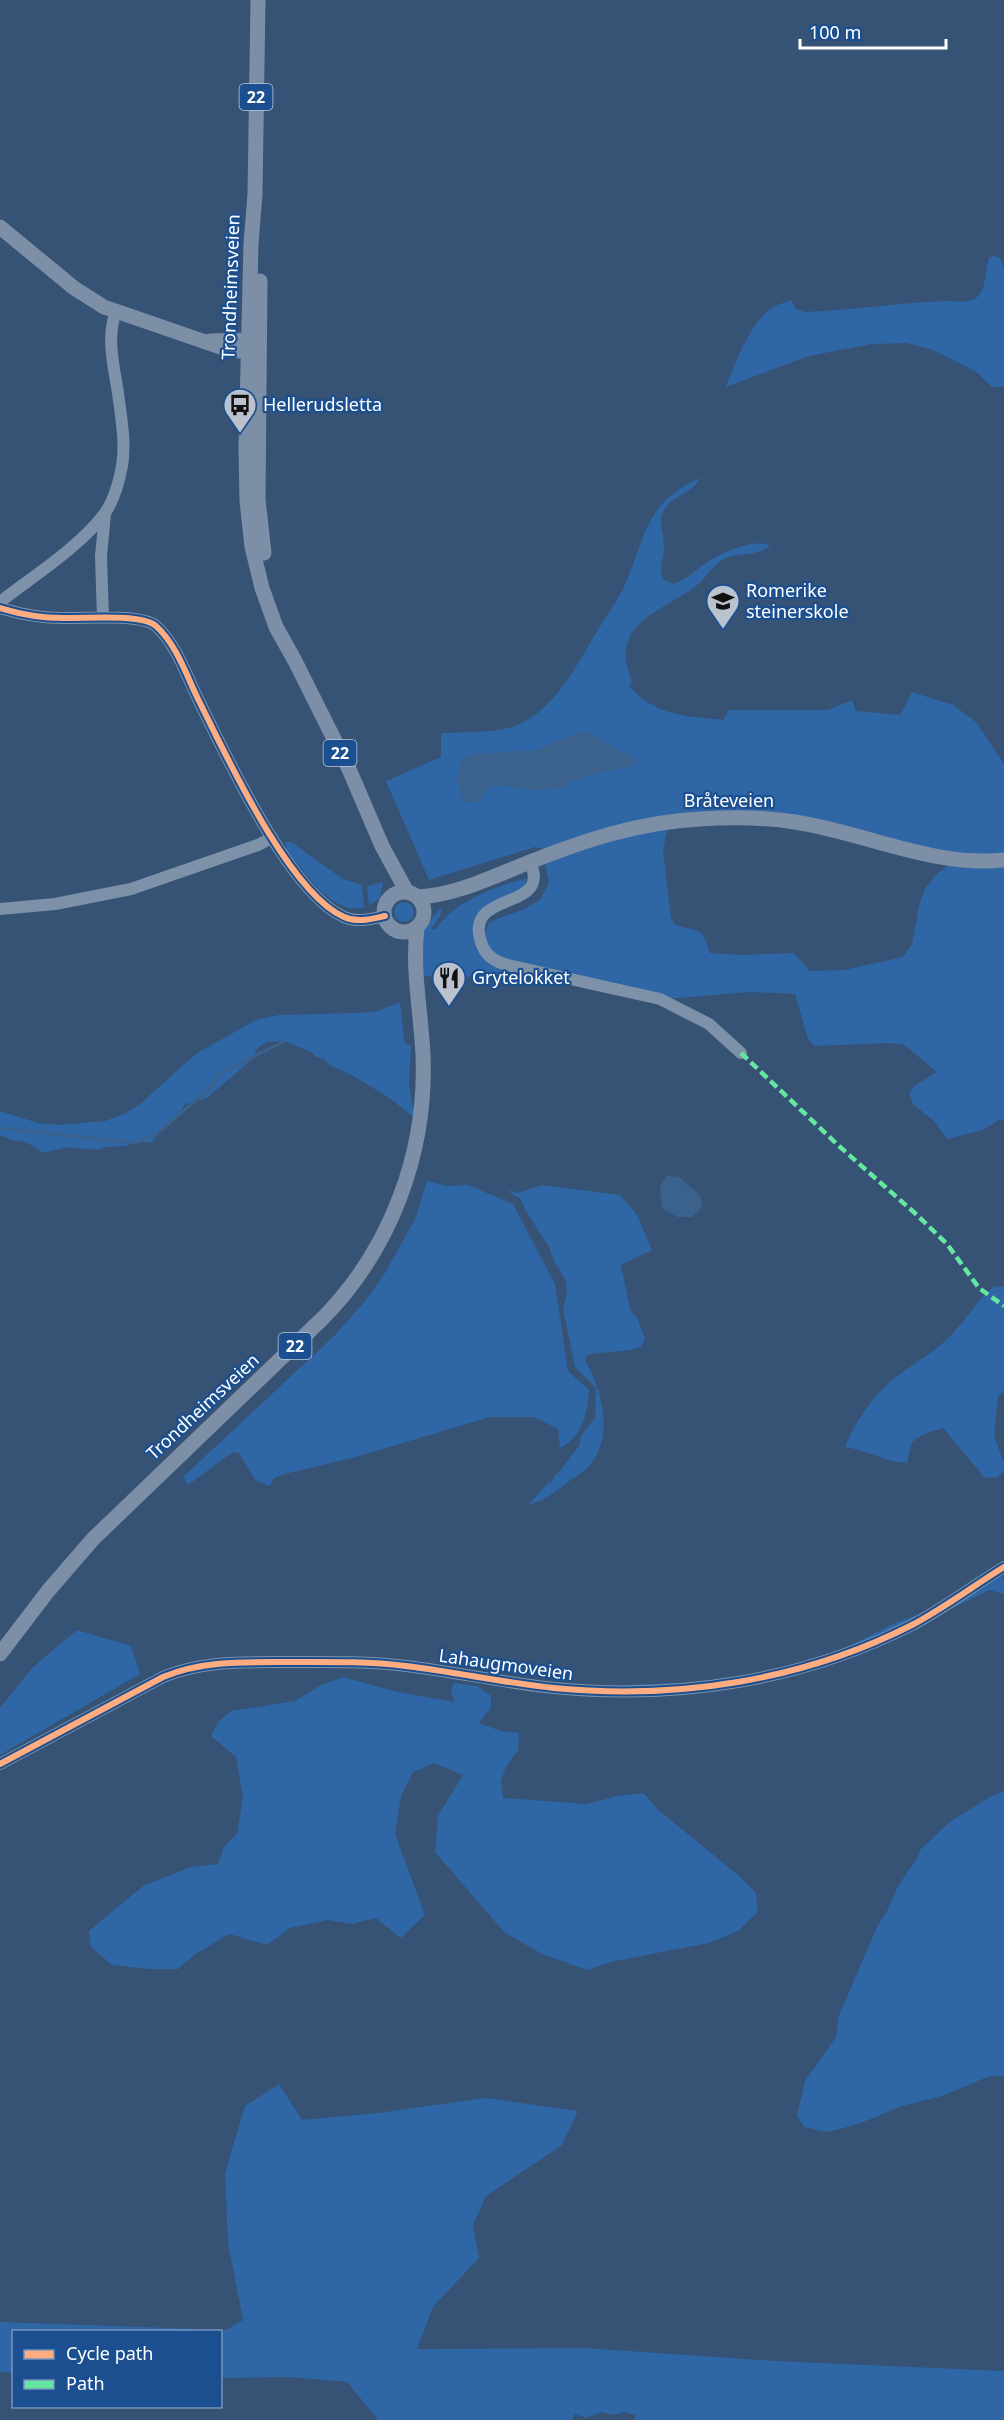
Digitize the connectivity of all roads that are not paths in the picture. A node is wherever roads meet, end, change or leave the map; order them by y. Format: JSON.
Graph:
{"nodes":[{"id":1,"x":258,"y":0,"type":"edge"},
{"id":2,"x":0,"y":227,"type":"edge"},
{"id":3,"x":116,"y":312,"type":"junction"},
{"id":4,"x":252,"y":346,"type":"junction"},
{"id":5,"x":105,"y":514,"type":"junction"},
{"id":6,"x":0,"y":602,"type":"edge"},
{"id":7,"x":0,"y":608,"type":"edge"},
{"id":8,"x":103,"y":617,"type":"junction"},
{"id":9,"x":271,"y":837,"type":"junction"},
{"id":10,"x":382,"y":846,"type":"junction"},
{"id":11,"x":1004,"y":860,"type":"edge"},
{"id":12,"x":530,"y":862,"type":"junction"},
{"id":13,"x":461,"y":889,"type":"junction"},
{"id":14,"x":412,"y":894,"type":"junction"},
{"id":15,"x":391,"y":897,"type":"junction"},
{"id":16,"x":0,"y":909,"type":"edge"},
{"id":17,"x":385,"y":916,"type":"junction"},
{"id":18,"x":421,"y":921,"type":"junction"},
{"id":19,"x":398,"y":931,"type":"junction"},
{"id":20,"x":415,"y":979,"type":"junction"},
{"id":21,"x":741,"y":1053,"type":"dead end"},
{"id":22,"x":1004,"y":1567,"type":"edge"},
{"id":23,"x":14,"y":1638,"type":"junction"},
{"id":24,"x":0,"y":1654,"type":"edge"},
{"id":25,"x":0,"y":1661,"type":"edge"},
{"id":26,"x":0,"y":1764,"type":"edge"}],
"edges":[{"from":1,"to":4,"type":"main road","name":"Trondheimsveien","number":"22"},
{"from":2,"to":3,"type":"main road"},
{"from":3,"to":4,"type":"main road"},
{"from":3,"to":5,"type":"street"},
{"from":4,"to":10,"type":"main road","name":"Trondheimsveien","number":"22"},
{"from":5,"to":6,"type":"street"},
{"from":5,"to":8,"type":"street"},
{"from":7,"to":8,"type":"street"},
{"from":8,"to":9,"type":"street"},
{"from":9,"to":16,"type":"street"},
{"from":9,"to":17,"type":"street"},
{"from":10,"to":14,"type":"main road","name":"Trondheimsveien","number":"22"},
{"from":10,"to":15,"type":"main road","name":"Trondheimsveien","number":"22"},
{"from":11,"to":12,"type":"main road","name":"Bråteveien"},
{"from":12,"to":13,"type":"main road","name":"Bråteveien"},
{"from":12,"to":21,"type":"street"},
{"from":13,"to":14,"type":"main road","name":"Bråteveien"},
{"from":13,"to":18,"type":"main road","name":"Bråteveien"},
{"from":14,"to":15,"type":"main road"},
{"from":14,"to":18,"type":"main road","number":"22"},
{"from":15,"to":17,"type":"main road","number":"22"},
{"from":17,"to":19,"type":"main road","number":"22"},
{"from":18,"to":19,"type":"main road"},
{"from":18,"to":20,"type":"main road","name":"Trondheimsveien","number":"22"},
{"from":19,"to":20,"type":"main road","name":"Trondheimsveien","number":"22"},
{"from":20,"to":23,"type":"main road","name":"Trondheimsveien","number":"22"},
{"from":22,"to":26,"type":"street","name":"Lahaugmoveien"},
{"from":23,"to":24,"type":"main road","name":"Trondheimsveien","number":"22"},
{"from":23,"to":25,"type":"main road","name":"Trondheimsveien","number":"22"}]}
